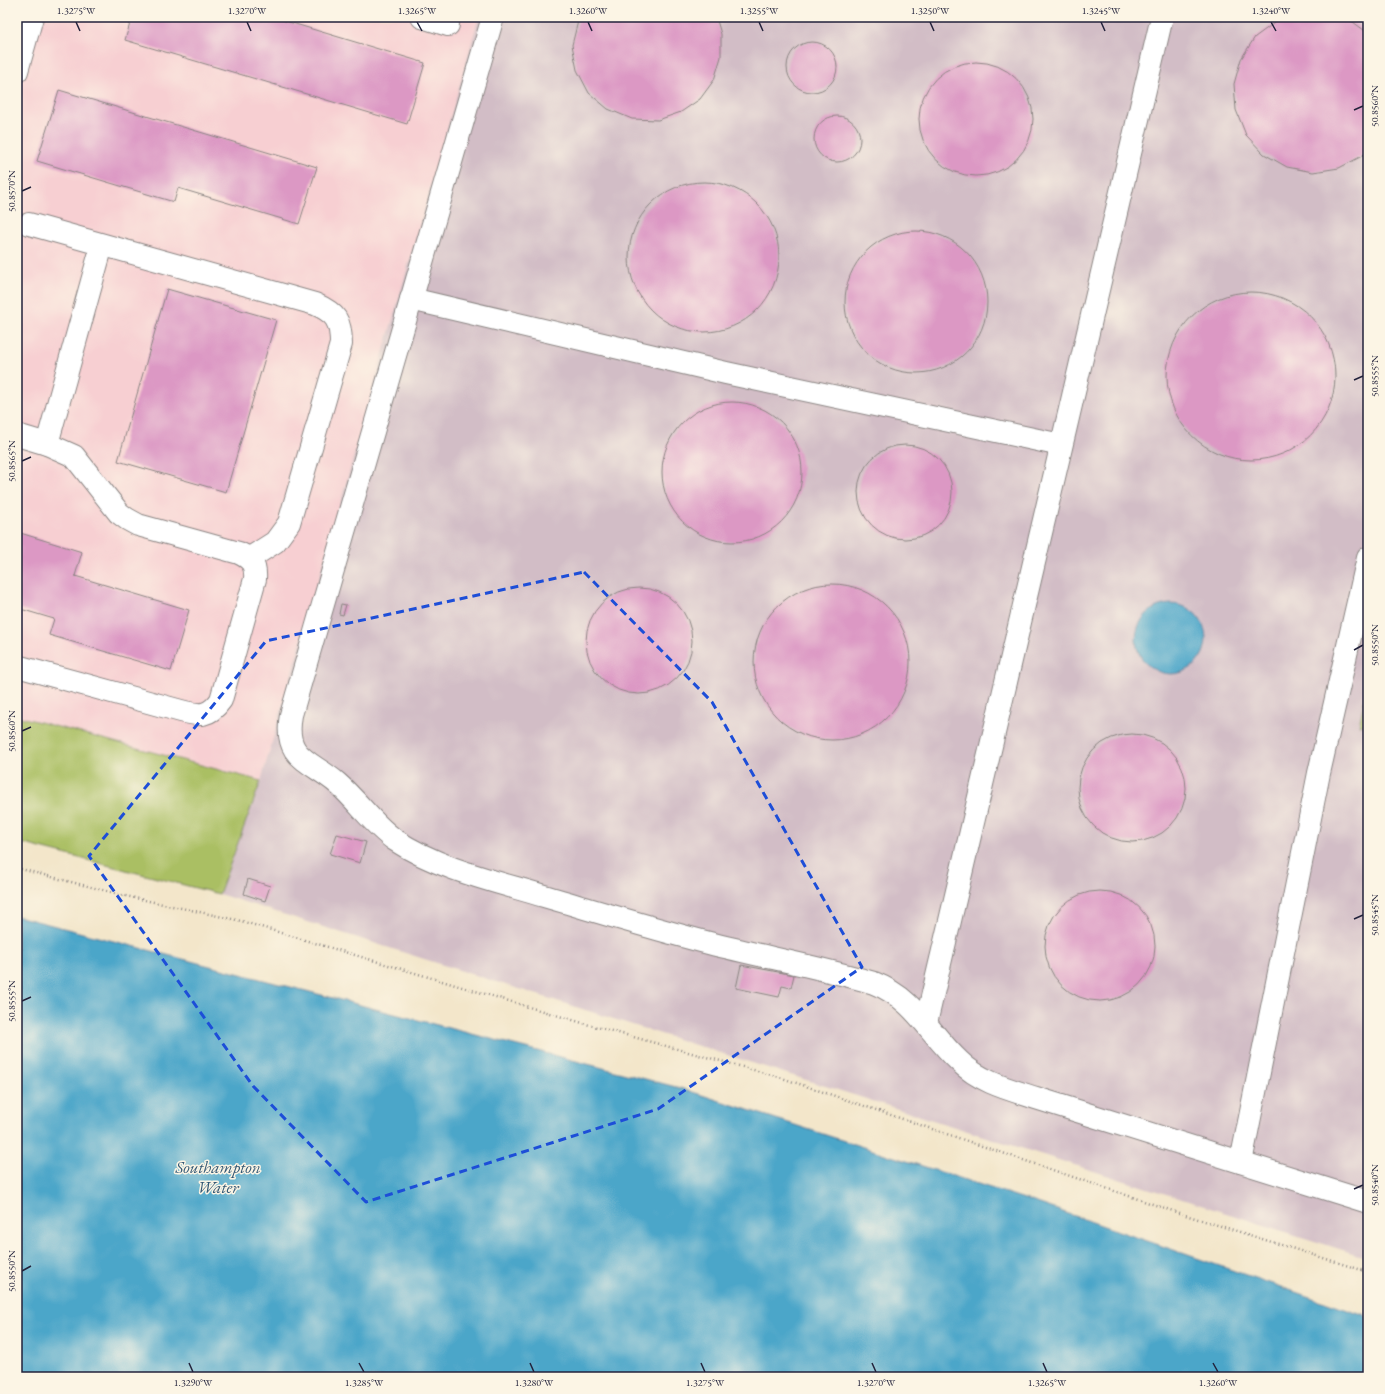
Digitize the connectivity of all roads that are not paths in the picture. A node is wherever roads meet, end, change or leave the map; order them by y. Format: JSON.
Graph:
{"nodes":[{"id":1,"x":32,"y":17,"type":"edge"},
{"id":2,"x":422,"y":17,"type":"edge"},
{"id":3,"x":493,"y":17,"type":"edge"},
{"id":4,"x":1162,"y":17,"type":"edge"},
{"id":5,"x":448,"y":25,"type":"dead end"},
{"id":6,"x":17,"y":70,"type":"edge"},
{"id":7,"x":29,"y":224,"type":"dead end"},
{"id":8,"x":102,"y":245,"type":"junction"},
{"id":9,"x":412,"y":300,"type":"junction"},
{"id":10,"x":17,"y":435,"type":"edge"},
{"id":11,"x":46,"y":444,"type":"junction"},
{"id":12,"x":1061,"y":445,"type":"junction"},
{"id":13,"x":250,"y":558,"type":"junction"},
{"id":14,"x":1368,"y":558,"type":"edge"},
{"id":15,"x":17,"y":666,"type":"edge"},
{"id":16,"x":926,"y":1023,"type":"junction"},
{"id":17,"x":1241,"y":1162,"type":"junction"},
{"id":18,"x":1368,"y":1202,"type":"edge"}],
"edges":[{"from":1,"to":6,"type":"street"},
{"from":2,"to":5,"type":"street"},
{"from":3,"to":9,"type":"street"},
{"from":4,"to":12,"type":"street"},
{"from":7,"to":8,"type":"street"},
{"from":8,"to":11,"type":"street"},
{"from":8,"to":13,"type":"street"},
{"from":9,"to":12,"type":"street"},
{"from":9,"to":16,"type":"street"},
{"from":10,"to":11,"type":"street"},
{"from":11,"to":13,"type":"street"},
{"from":12,"to":16,"type":"street"},
{"from":13,"to":15,"type":"street"},
{"from":14,"to":17,"type":"street"},
{"from":16,"to":17,"type":"street"},
{"from":17,"to":18,"type":"street"}]}
